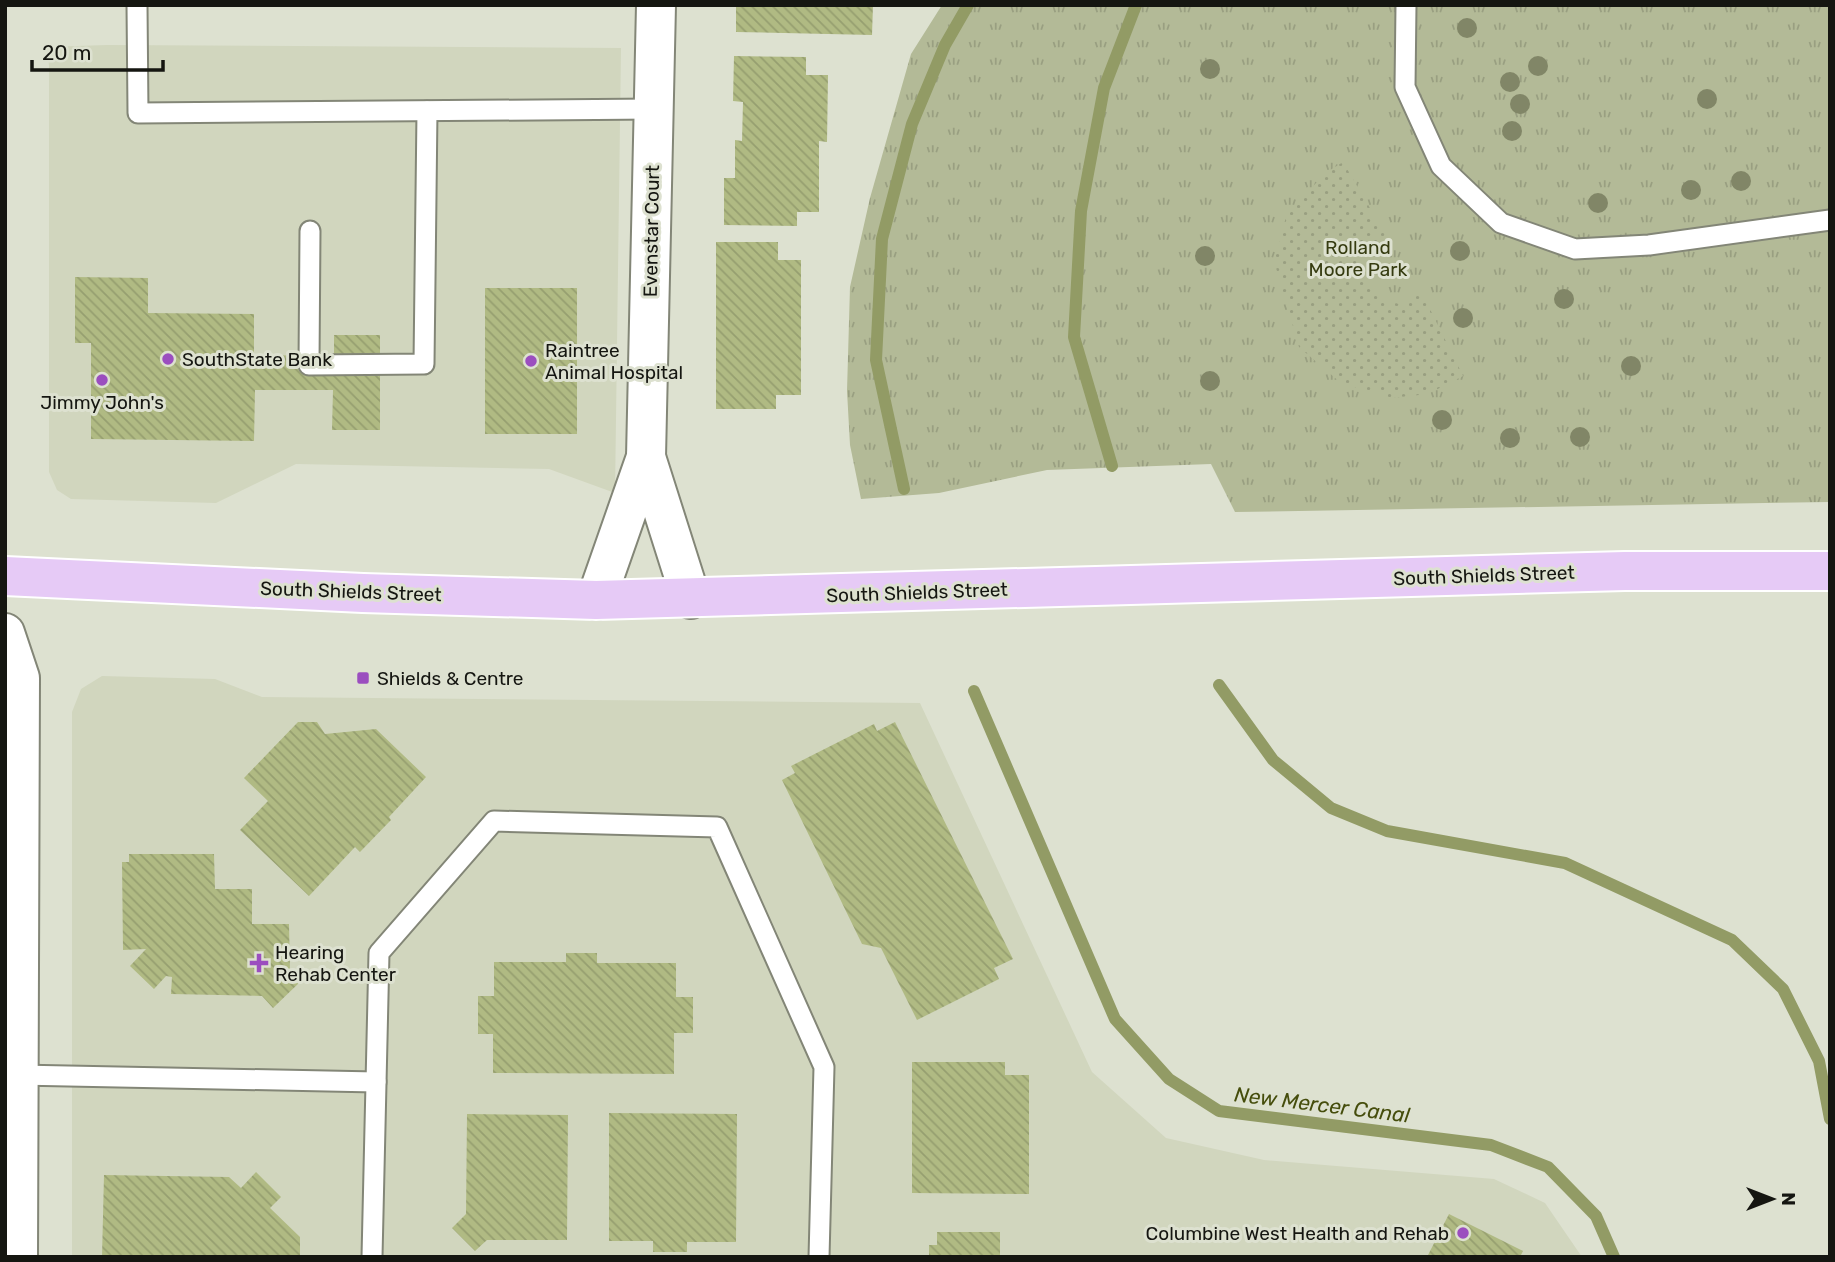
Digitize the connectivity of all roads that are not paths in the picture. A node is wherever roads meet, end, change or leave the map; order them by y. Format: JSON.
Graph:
{"nodes":[{"id":1,"x":137,"y":5,"type":"edge"},
{"id":2,"x":656,"y":5,"type":"edge"},
{"id":3,"x":1406,"y":5,"type":"edge"},
{"id":4,"x":654,"y":109,"type":"junction"},
{"id":5,"x":428,"y":111,"type":"junction"},
{"id":6,"x":1830,"y":220,"type":"edge"},
{"id":7,"x":310,"y":231,"type":"dead end"},
{"id":8,"x":646,"y":457,"type":"junction"},
{"id":9,"x":1830,"y":571,"type":"edge"},
{"id":10,"x":5,"y":576,"type":"edge"},
{"id":11,"x":691,"y":599,"type":"junction"},
{"id":12,"x":596,"y":600,"type":"junction"},
{"id":13,"x":5,"y":632,"type":"edge"},
{"id":14,"x":18,"y":1074,"type":"junction"},
{"id":15,"x":376,"y":1082,"type":"junction"},
{"id":16,"x":18,"y":1257,"type":"edge"},
{"id":17,"x":372,"y":1257,"type":"edge"},
{"id":18,"x":819,"y":1257,"type":"edge"}],
"edges":[{"from":1,"to":5,"type":"lane"},
{"from":2,"to":4,"type":"street","name":"Evenstar Court"},
{"from":3,"to":6,"type":"lane"},
{"from":4,"to":5,"type":"lane"},
{"from":4,"to":8,"type":"street","name":"Evenstar Court"},
{"from":5,"to":7,"type":"lane"},
{"from":8,"to":11,"type":"street","name":"Evenstar Court"},
{"from":8,"to":12,"type":"street","name":"Evenstar Court"},
{"from":9,"to":11,"type":"main road","name":"South Shields Street"},
{"from":10,"to":12,"type":"main road","name":"South Shields Street"},
{"from":11,"to":12,"type":"main road","name":"South Shields Street"},
{"from":13,"to":14,"type":"street"},
{"from":14,"to":15,"type":"lane"},
{"from":14,"to":16,"type":"street"},
{"from":15,"to":17,"type":"lane"},
{"from":15,"to":18,"type":"lane"}]}
